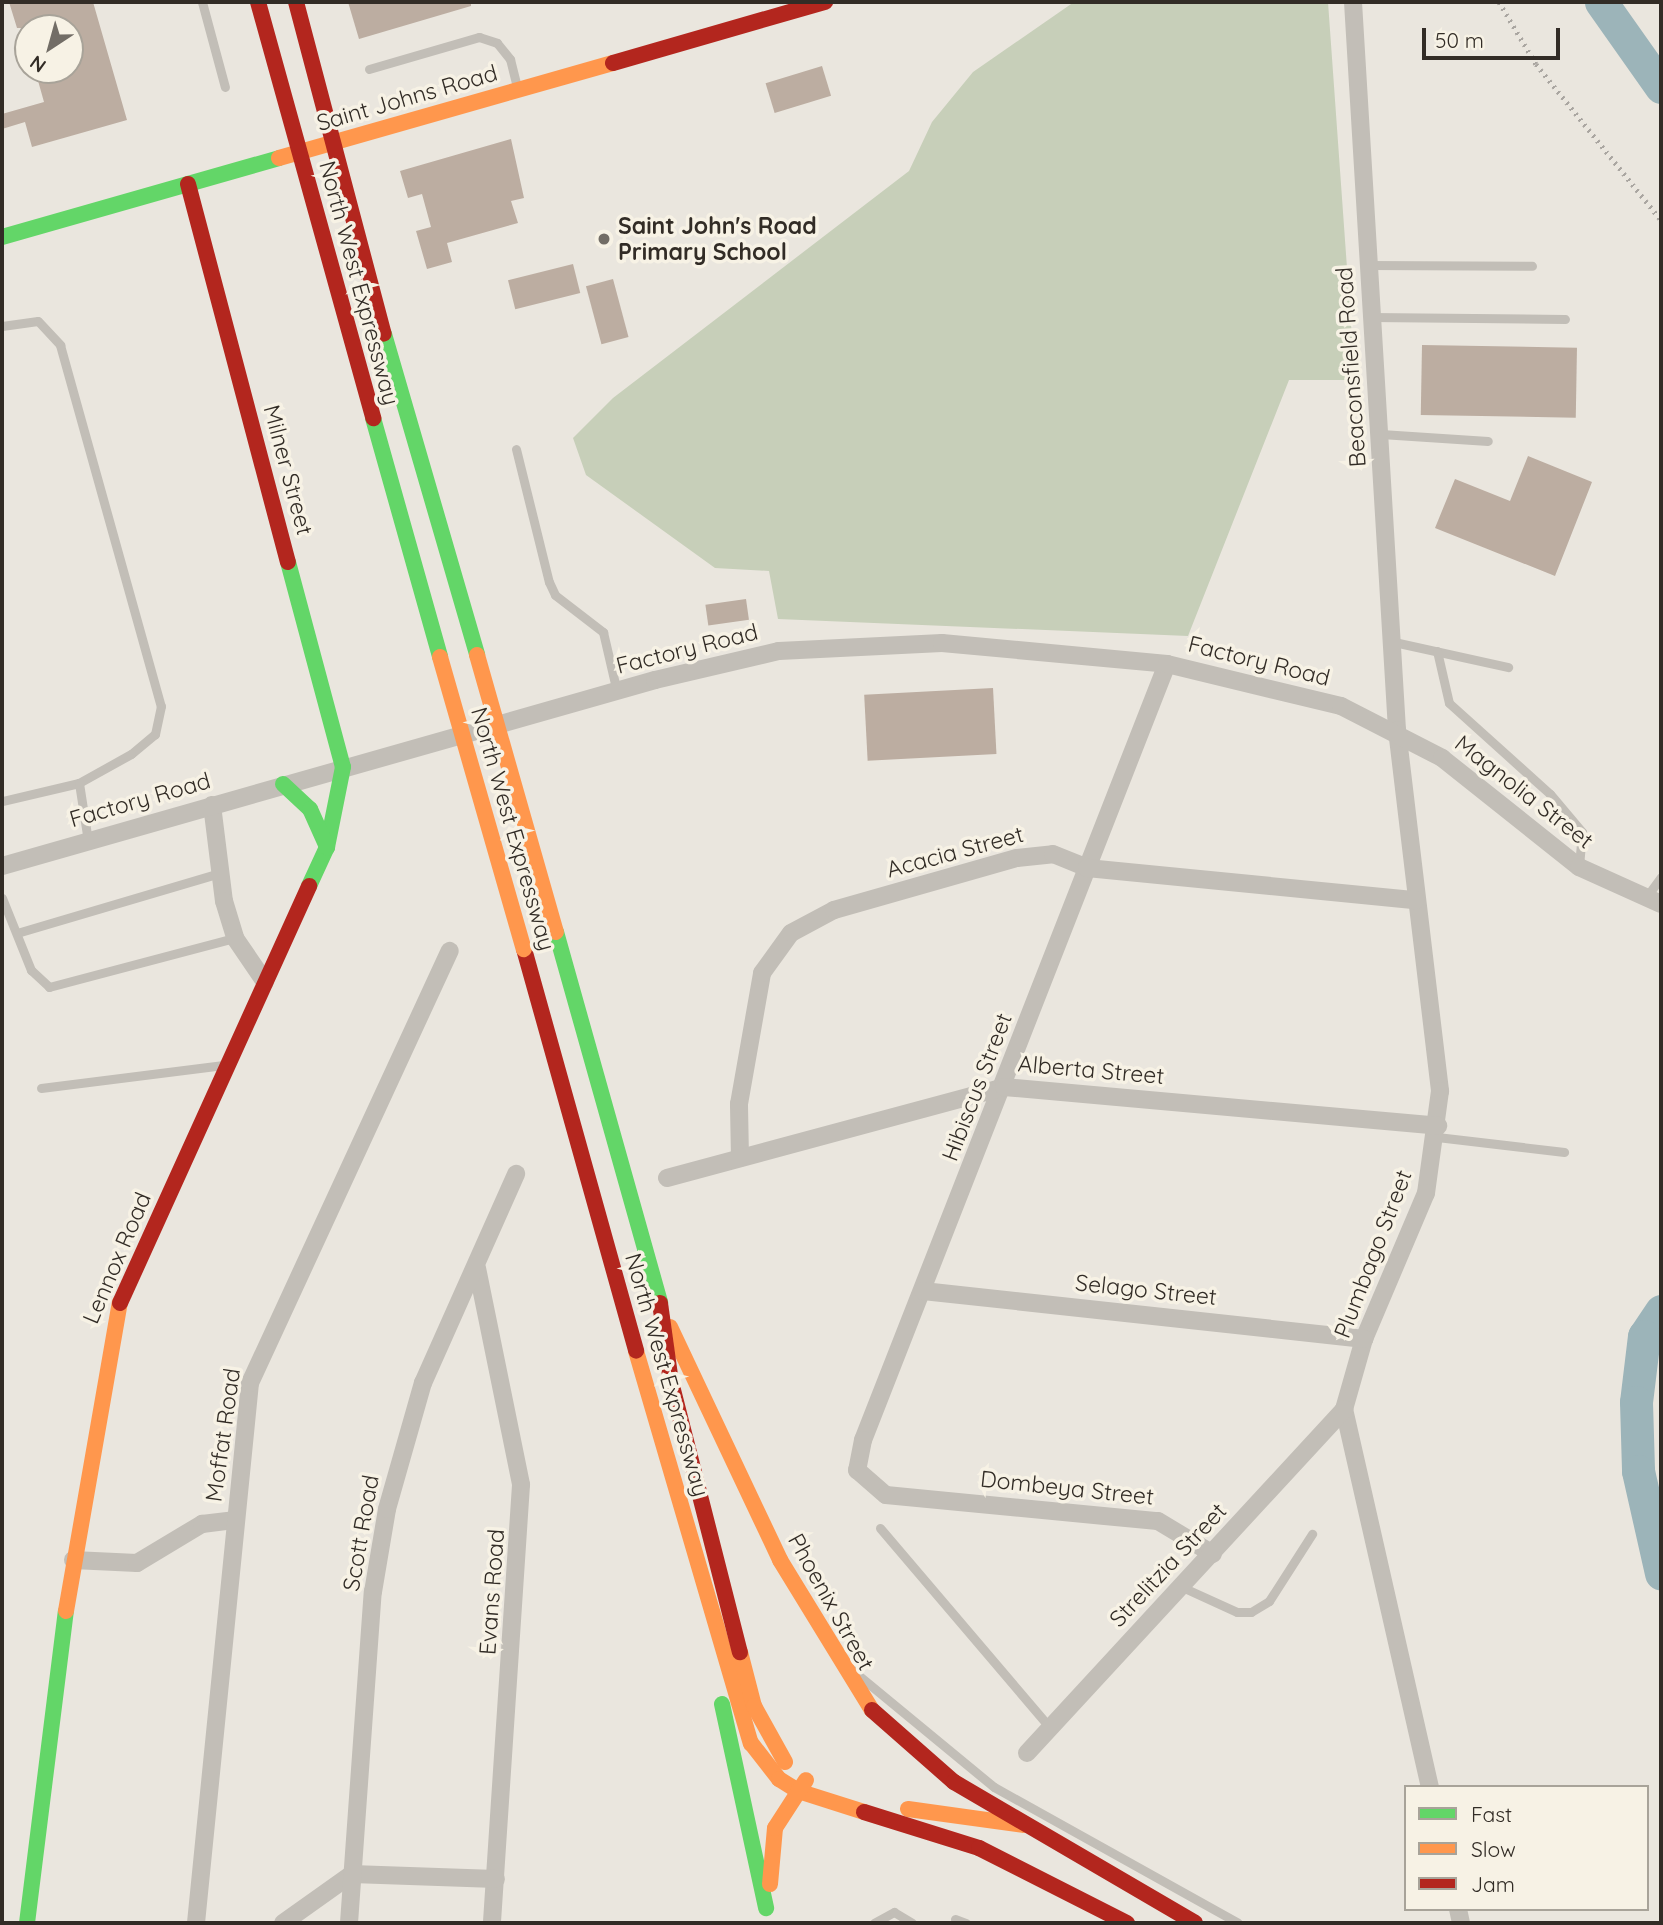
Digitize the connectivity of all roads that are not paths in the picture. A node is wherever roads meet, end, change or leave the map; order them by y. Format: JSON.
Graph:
{"nodes":[{"id":1,"x":202,"y":2,"type":"edge"},
{"id":2,"x":258,"y":2,"type":"edge"},
{"id":3,"x":296,"y":2,"type":"edge"},
{"id":4,"x":825,"y":2,"type":"edge"},
{"id":5,"x":1353,"y":2,"type":"edge"},
{"id":6,"x":369,"y":69,"type":"dead end"},
{"id":7,"x":225,"y":87,"type":"dead end"},
{"id":8,"x":518,"y":90,"type":"junction"},
{"id":9,"x":335,"y":143,"type":"junction"},
{"id":10,"x":301,"y":152,"type":"junction"},
{"id":11,"x":188,"y":184,"type":"junction"},
{"id":12,"x":2,"y":237,"type":"edge"},
{"id":13,"x":1368,"y":265,"type":"junction"},
{"id":14,"x":1532,"y":266,"type":"dead end"},
{"id":15,"x":1371,"y":317,"type":"junction"},
{"id":16,"x":1565,"y":319,"type":"dead end"},
{"id":17,"x":2,"y":326,"type":"edge"},
{"id":18,"x":1381,"y":434,"type":"junction"},
{"id":19,"x":1488,"y":441,"type":"dead end"},
{"id":20,"x":516,"y":449,"type":"dead end"},
{"id":21,"x":1394,"y":642,"type":"junction"},
{"id":22,"x":1437,"y":651,"type":"junction"},
{"id":23,"x":1167,"y":664,"type":"junction"},
{"id":24,"x":1508,"y":667,"type":"dead end"},
{"id":25,"x":617,"y":692,"type":"junction"},
{"id":26,"x":1397,"y":730,"type":"junction"},
{"id":27,"x":344,"y":767,"type":"junction"},
{"id":28,"x":79,"y":783,"type":"junction"},
{"id":29,"x":283,"y":784,"type":"junction"},
{"id":30,"x":2,"y":801,"type":"edge"},
{"id":31,"x":212,"y":805,"type":"junction"},
{"id":32,"x":88,"y":841,"type":"junction"},
{"id":33,"x":327,"y":847,"type":"junction"},
{"id":34,"x":2,"y":866,"type":"edge"},
{"id":35,"x":1579,"y":867,"type":"junction"},
{"id":36,"x":1087,"y":868,"type":"junction"},
{"id":37,"x":219,"y":873,"type":"junction"},
{"id":38,"x":1661,"y":877,"type":"edge"},
{"id":39,"x":2,"y":898,"type":"edge"},
{"id":40,"x":1415,"y":900,"type":"junction"},
{"id":41,"x":1653,"y":901,"type":"edge"},
{"id":42,"x":17,"y":933,"type":"junction"},
{"id":43,"x":235,"y":938,"type":"junction"},
{"id":44,"x":450,"y":951,"type":"dead end"},
{"id":45,"x":265,"y":982,"type":"junction"},
{"id":46,"x":229,"y":1064,"type":"junction"},
{"id":47,"x":1004,"y":1087,"type":"junction"},
{"id":48,"x":41,"y":1088,"type":"dead end"},
{"id":49,"x":1438,"y":1131,"type":"junction"},
{"id":50,"x":1563,"y":1152,"type":"dead end"},
{"id":51,"x":740,"y":1158,"type":"junction"},
{"id":52,"x":516,"y":1174,"type":"dead end"},
{"id":53,"x":667,"y":1178,"type":"dead end"},
{"id":54,"x":477,"y":1268,"type":"junction"},
{"id":55,"x":923,"y":1290,"type":"junction"},
{"id":56,"x":662,"y":1311,"type":"junction"},
{"id":57,"x":1364,"y":1339,"type":"junction"},
{"id":58,"x":1344,"y":1409,"type":"junction"},
{"id":59,"x":907,"y":1498,"type":"joint"},
{"id":60,"x":236,"y":1520,"type":"junction"},
{"id":61,"x":880,"y":1528,"type":"dead end"},
{"id":62,"x":687,"y":1531,"type":"junction"},
{"id":63,"x":1312,"y":1534,"type":"dead end"},
{"id":64,"x":1213,"y":1553,"type":"junction"},
{"id":65,"x":73,"y":1560,"type":"junction"},
{"id":66,"x":1182,"y":1587,"type":"junction"},
{"id":67,"x":833,"y":1661,"type":"junction"},
{"id":68,"x":1050,"y":1728,"type":"junction"},
{"id":69,"x":1027,"y":1754,"type":"dead end"},
{"id":70,"x":802,"y":1785,"type":"junction"},
{"id":71,"x":1430,"y":1785,"type":"edge"},
{"id":72,"x":1023,"y":1825,"type":"junction"},
{"id":73,"x":352,"y":1874,"type":"junction"},
{"id":74,"x":496,"y":1879,"type":"junction"},
{"id":75,"x":767,"y":1916,"type":"edge"},
{"id":76,"x":955,"y":1919,"type":"dead end"},
{"id":77,"x":27,"y":1923,"type":"edge"},
{"id":78,"x":197,"y":1923,"type":"edge"},
{"id":79,"x":283,"y":1923,"type":"edge"},
{"id":80,"x":349,"y":1923,"type":"edge"},
{"id":81,"x":492,"y":1923,"type":"edge"},
{"id":82,"x":874,"y":1923,"type":"edge"},
{"id":83,"x":912,"y":1923,"type":"edge"},
{"id":84,"x":966,"y":1923,"type":"edge"},
{"id":85,"x":1127,"y":1923,"type":"edge"},
{"id":86,"x":1195,"y":1923,"type":"edge"},
{"id":87,"x":1238,"y":1923,"type":"edge"}],
"edges":[{"from":1,"to":7,"type":"lane"},
{"from":2,"to":10,"type":"main road","name":"North West Expressway"},
{"from":3,"to":9,"type":"main road","name":"North West Expressway"},
{"from":4,"to":8,"type":"main road","name":"Saint Johns Road"},
{"from":5,"to":13,"type":"street","name":"Beaconsfield Road"},
{"from":6,"to":8,"type":"lane"},
{"from":8,"to":9,"type":"main road","name":"Saint Johns Road"},
{"from":9,"to":10,"type":"main road","name":"Saint Johns Road"},
{"from":9,"to":56,"type":"main road","name":"North West Expressway","bridge":true},
{"from":10,"to":11,"type":"main road","name":"Saint Johns Road"},
{"from":10,"to":62,"type":"main road","name":"North West Expressway","bridge":true},
{"from":11,"to":12,"type":"main road","name":"Saint Johns Road"},
{"from":11,"to":27,"type":"main road","name":"Milner Street"},
{"from":13,"to":14,"type":"lane"},
{"from":13,"to":15,"type":"street","name":"Beaconsfield Road"},
{"from":15,"to":16,"type":"lane"},
{"from":15,"to":18,"type":"street","name":"Beaconsfield Road"},
{"from":17,"to":28,"type":"lane"},
{"from":18,"to":19,"type":"lane"},
{"from":18,"to":21,"type":"street","name":"Beaconsfield Road"},
{"from":20,"to":25,"type":"lane"},
{"from":21,"to":22,"type":"lane"},
{"from":21,"to":26,"type":"street","name":"Beaconsfield Road"},
{"from":22,"to":24,"type":"lane"},
{"from":22,"to":35,"type":"lane"},
{"from":23,"to":25,"type":"street","name":"Factory Road"},
{"from":23,"to":26,"type":"street","name":"Factory Road"},
{"from":23,"to":36,"type":"street","name":"Hibiscus Street"},
{"from":25,"to":27,"type":"street","name":"Factory Road"},
{"from":26,"to":35,"type":"street","name":"Magnolia Street"},
{"from":26,"to":40,"type":"street","name":"Plumbago Street"},
{"from":27,"to":29,"type":"street","name":"Factory Road"},
{"from":27,"to":33,"type":"main road","name":"Lennox Road"},
{"from":28,"to":30,"type":"lane"},
{"from":28,"to":32,"type":"lane"},
{"from":29,"to":31,"type":"street","name":"Factory Road"},
{"from":29,"to":33,"type":"main road"},
{"from":31,"to":32,"type":"street","name":"Factory Road"},
{"from":31,"to":37,"type":"street"},
{"from":32,"to":34,"type":"street","name":"Factory Road"},
{"from":33,"to":45,"type":"main road","name":"Lennox Road"},
{"from":35,"to":41,"type":"street","name":"Magnolia Street"},
{"from":36,"to":40,"type":"street","name":"Acacia Street"},
{"from":36,"to":47,"type":"street","name":"Hibiscus Street"},
{"from":36,"to":51,"type":"street","name":"Acacia Street"},
{"from":37,"to":42,"type":"lane"},
{"from":37,"to":43,"type":"street"},
{"from":38,"to":41,"type":"lane"},
{"from":39,"to":42,"type":"lane"},
{"from":40,"to":49,"type":"street","name":"Plumbago Street"},
{"from":42,"to":43,"type":"lane"},
{"from":43,"to":45,"type":"street"},
{"from":44,"to":60,"type":"street","name":"Moffat Road"},
{"from":45,"to":46,"type":"main road","name":"Lennox Road"},
{"from":46,"to":48,"type":"lane"},
{"from":46,"to":65,"type":"main road","name":"Lennox Road"},
{"from":47,"to":49,"type":"street","name":"Alberta Street"},
{"from":47,"to":51,"type":"street","name":"Alberta Street"},
{"from":47,"to":55,"type":"street","name":"Hibiscus Street"},
{"from":49,"to":50,"type":"lane"},
{"from":49,"to":57,"type":"street","name":"Plumbago Street"},
{"from":51,"to":53,"type":"street","name":"Alberta Street"},
{"from":52,"to":54,"type":"street","name":"Scott Road"},
{"from":54,"to":73,"type":"street","name":"Scott Road"},
{"from":54,"to":74,"type":"street","name":"Evans Road"},
{"from":55,"to":57,"type":"street","name":"Selago Street"},
{"from":55,"to":59,"type":"street","name":"Hibiscus Street"},
{"from":56,"to":67,"type":"main road","name":"Phoenix Street"},
{"from":56,"to":70,"type":"main road"},
{"from":57,"to":58,"type":"street","name":"Plumbago Street"},
{"from":58,"to":64,"type":"street","name":"Strelitzia Street"},
{"from":58,"to":71,"type":"street","name":"Plumbago Street"},
{"from":59,"to":64,"type":"street","name":"Dombeya Street"},
{"from":60,"to":65,"type":"street"},
{"from":60,"to":78,"type":"street","name":"Moffat Road"},
{"from":61,"to":68,"type":"lane"},
{"from":62,"to":70,"type":"main road","name":"North West Expressway"},
{"from":62,"to":75,"type":"main road"},
{"from":63,"to":66,"type":"lane"},
{"from":64,"to":66,"type":"street","name":"Strelitzia Street"},
{"from":65,"to":77,"type":"main road","name":"Lennox Road"},
{"from":66,"to":68,"type":"street","name":"Strelitzia Street"},
{"from":67,"to":72,"type":"main road","name":"Phoenix Street"},
{"from":67,"to":87,"type":"lane"},
{"from":68,"to":69,"type":"street","name":"Strelitzia Street"},
{"from":70,"to":72,"type":"main road"},
{"from":70,"to":75,"type":"main road"},
{"from":70,"to":85,"type":"main road"},
{"from":72,"to":86,"type":"main road","name":"Phoenix Street"},
{"from":73,"to":74,"type":"street"},
{"from":73,"to":79,"type":"street"},
{"from":73,"to":80,"type":"street","name":"Scott Road"},
{"from":74,"to":81,"type":"street","name":"Evans Road"},
{"from":76,"to":84,"type":"lane"},
{"from":82,"to":83,"type":"lane"}]}
